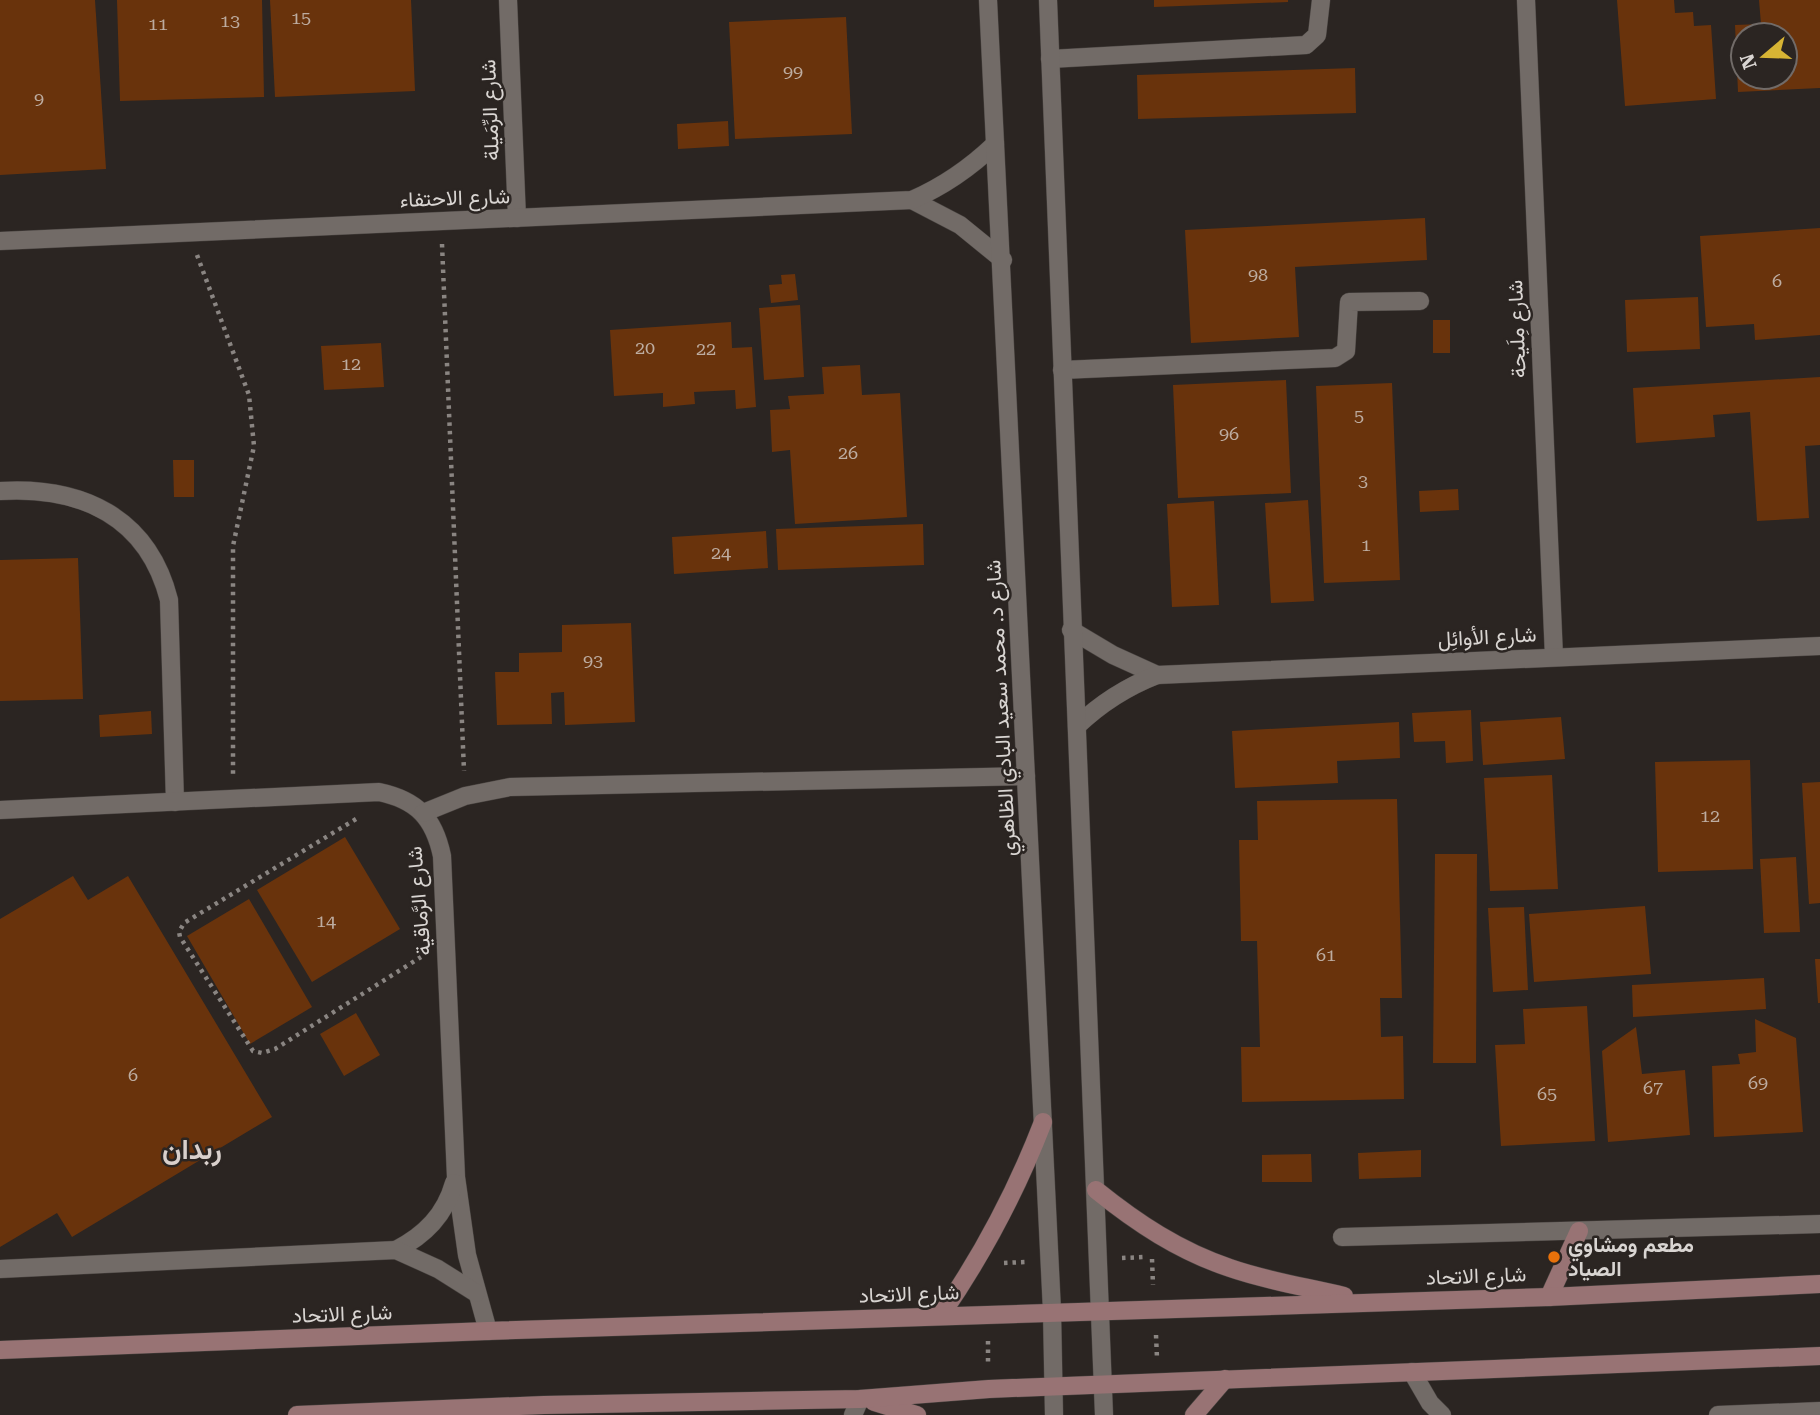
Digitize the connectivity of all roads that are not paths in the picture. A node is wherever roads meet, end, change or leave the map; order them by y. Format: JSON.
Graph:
{"nodes":[{"id":1,"x":508,"y":0,"type":"edge"},
{"id":2,"x":988,"y":0,"type":"edge"},
{"id":3,"x":1048,"y":0,"type":"edge"},
{"id":4,"x":1321,"y":0,"type":"edge"},
{"id":5,"x":1526,"y":0,"type":"edge"},
{"id":6,"x":1050,"y":59,"type":"junction"},
{"id":7,"x":995,"y":144,"type":"junction"},
{"id":8,"x":912,"y":200,"type":"junction"},
{"id":9,"x":517,"y":218,"type":"junction"},
{"id":10,"x":0,"y":241,"type":"edge"},
{"id":11,"x":1003,"y":260,"type":"junction"},
{"id":12,"x":1420,"y":301,"type":"dead end"},
{"id":13,"x":1062,"y":370,"type":"junction"},
{"id":14,"x":0,"y":491,"type":"edge"},
{"id":15,"x":1071,"y":630,"type":"junction"},
{"id":16,"x":1820,"y":646,"type":"edge"},
{"id":17,"x":1554,"y":657,"type":"junction"},
{"id":18,"x":1157,"y":675,"type":"junction"},
{"id":19,"x":1077,"y":726,"type":"junction"},
{"id":20,"x":1026,"y":776,"type":"junction"},
{"id":21,"x":175,"y":802,"type":"junction"},
{"id":22,"x":0,"y":810,"type":"edge"},
{"id":23,"x":423,"y":813,"type":"junction"},
{"id":24,"x":1043,"y":1122,"type":"junction"},
{"id":25,"x":456,"y":1177,"type":"junction"},
{"id":26,"x":1096,"y":1190,"type":"junction"},
{"id":27,"x":1820,"y":1224,"type":"edge"},
{"id":28,"x":1580,"y":1231,"type":"junction"},
{"id":29,"x":1342,"y":1237,"type":"dead end"},
{"id":30,"x":396,"y":1250,"type":"junction"},
{"id":31,"x":0,"y":1269,"type":"edge"},
{"id":32,"x":1820,"y":1284,"type":"edge"},
{"id":33,"x":476,"y":1293,"type":"junction"},
{"id":34,"x":1549,"y":1297,"type":"junction"},
{"id":35,"x":1368,"y":1302,"type":"junction"},
{"id":36,"x":1099,"y":1310,"type":"junction"},
{"id":37,"x":1052,"y":1311,"type":"junction"},
{"id":38,"x":941,"y":1315,"type":"junction"},
{"id":39,"x":488,"y":1331,"type":"junction"},
{"id":40,"x":0,"y":1350,"type":"edge"},
{"id":41,"x":1820,"y":1356,"type":"edge"},
{"id":42,"x":1412,"y":1372,"type":"junction"},
{"id":43,"x":1224,"y":1379,"type":"junction"},
{"id":44,"x":1102,"y":1384,"type":"junction"},
{"id":45,"x":1054,"y":1386,"type":"junction"},
{"id":46,"x":856,"y":1407,"type":"edge"},
{"id":47,"x":1820,"y":1411,"type":"edge"},
{"id":48,"x":297,"y":1415,"type":"edge"},
{"id":49,"x":917,"y":1415,"type":"edge"},
{"id":50,"x":1054,"y":1415,"type":"edge"},
{"id":51,"x":1104,"y":1415,"type":"edge"},
{"id":52,"x":1194,"y":1415,"type":"edge"},
{"id":53,"x":1442,"y":1415,"type":"edge"},
{"id":54,"x":1718,"y":1415,"type":"edge"}],
"edges":[{"from":1,"to":9,"type":"street","name":"شارع الرِّمَيلة"},
{"from":2,"to":7,"type":"street","name":"شارع د. محمد سعيد البادي الظاهري"},
{"from":3,"to":6,"type":"street"},
{"from":4,"to":6,"type":"street"},
{"from":5,"to":17,"type":"street","name":"شارع مِلَيحة"},
{"from":6,"to":13,"type":"street"},
{"from":7,"to":8,"type":"street","name":"شارع الاحتفاء"},
{"from":7,"to":11,"type":"street","name":"شارع د. محمد سعيد البادي الظاهري"},
{"from":8,"to":9,"type":"street","name":"شارع الاحتفاء"},
{"from":8,"to":11,"type":"street"},
{"from":9,"to":10,"type":"street","name":"شارع الاحتفاء"},
{"from":11,"to":20,"type":"street","name":"شارع د. محمد سعيد البادي الظاهري"},
{"from":12,"to":13,"type":"street"},
{"from":13,"to":15,"type":"street"},
{"from":14,"to":21,"type":"street"},
{"from":15,"to":18,"type":"street","name":"شارع الأوائِل"},
{"from":15,"to":19,"type":"street"},
{"from":16,"to":17,"type":"street","name":"شارع الأوائِل"},
{"from":17,"to":18,"type":"street","name":"شارع الأوائِل"},
{"from":18,"to":19,"type":"street","name":"شارع الأوائِل"},
{"from":19,"to":26,"type":"street"},
{"from":20,"to":23,"type":"street"},
{"from":20,"to":24,"type":"street","name":"شارع د. محمد سعيد البادي الظاهري"},
{"from":21,"to":22,"type":"street"},
{"from":21,"to":23,"type":"street"},
{"from":23,"to":25,"type":"street","name":"شارع الرَّماقية"},
{"from":24,"to":37,"type":"street","name":"شارع د. محمد سعيد البادي الظاهري"},
{"from":24,"to":38,"type":"main road"},
{"from":25,"to":30,"type":"street"},
{"from":25,"to":33,"type":"street","name":"شارع الرَّماقية"},
{"from":26,"to":35,"type":"main road"},
{"from":26,"to":36,"type":"street"},
{"from":27,"to":28,"type":"street"},
{"from":28,"to":29,"type":"street"},
{"from":28,"to":34,"type":"main road"},
{"from":30,"to":31,"type":"street"},
{"from":30,"to":33,"type":"street"},
{"from":32,"to":34,"type":"main road","name":"شارع الاتحاد"},
{"from":33,"to":39,"type":"street","name":"شارع الرَّماقية"},
{"from":34,"to":35,"type":"main road","name":"شارع الاتحاد"},
{"from":35,"to":36,"type":"main road","name":"شارع الاتحاد"},
{"from":36,"to":37,"type":"main road","name":"شارع الاتحاد"},
{"from":36,"to":44,"type":"street"},
{"from":37,"to":38,"type":"main road","name":"شارع الاتحاد"},
{"from":37,"to":45,"type":"street","name":"شارع د. محمد سعيد البادي الظاهري"},
{"from":38,"to":39,"type":"main road","name":"شارع الاتحاد"},
{"from":39,"to":40,"type":"main road","name":"شارع الاتحاد"},
{"from":41,"to":42,"type":"main road"},
{"from":42,"to":43,"type":"main road"},
{"from":42,"to":53,"type":"street"},
{"from":43,"to":44,"type":"main road"},
{"from":43,"to":52,"type":"main road"},
{"from":44,"to":45,"type":"main road"},
{"from":44,"to":51,"type":"street"},
{"from":45,"to":46,"type":"main road"},
{"from":45,"to":50,"type":"street","name":"شارع د. محمد سعيد البادي الظاهري"},
{"from":46,"to":48,"type":"main road"},
{"from":46,"to":49,"type":"main road"},
{"from":47,"to":54,"type":"street"}]}
